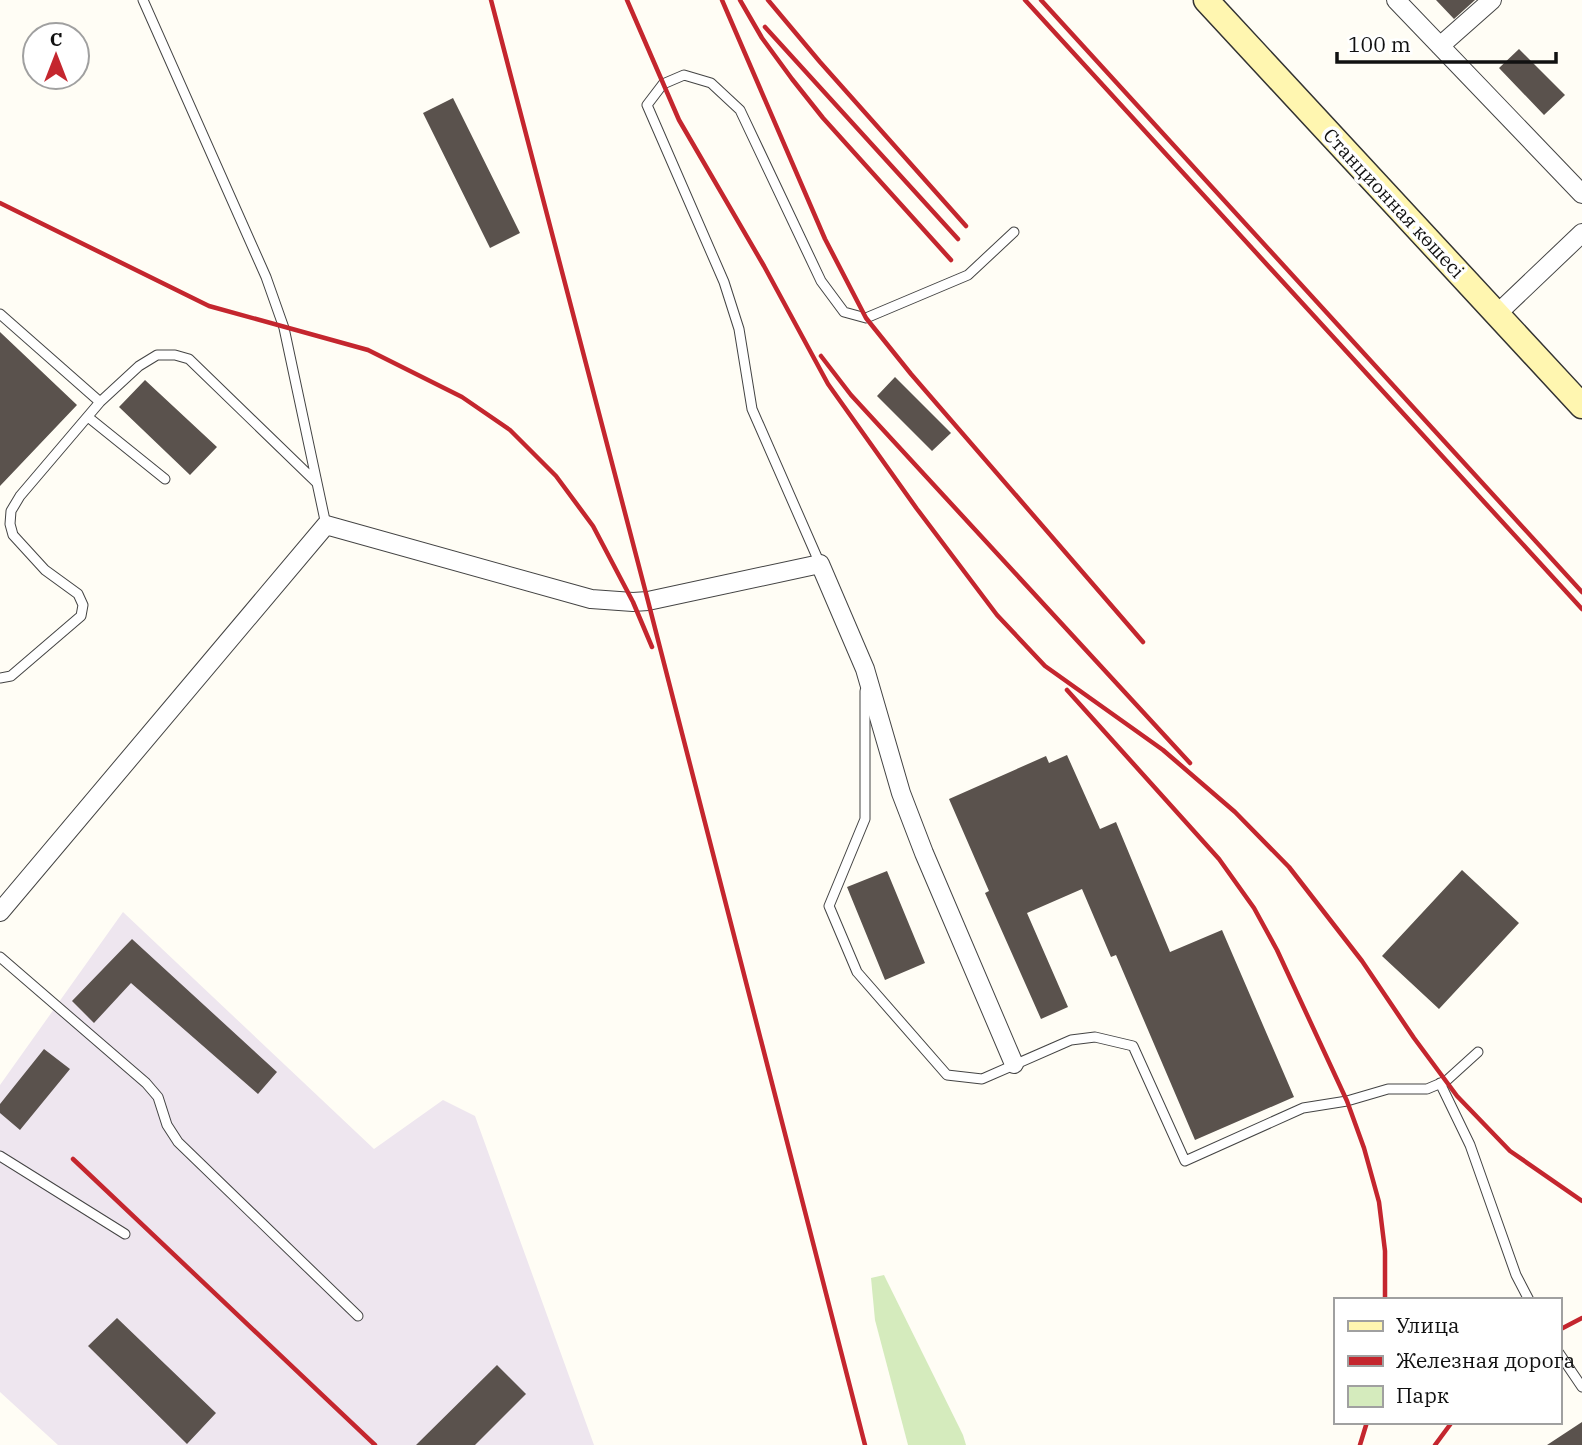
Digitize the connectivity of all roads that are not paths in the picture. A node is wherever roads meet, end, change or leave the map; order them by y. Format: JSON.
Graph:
{"nodes":[{"id":1,"x":143,"y":0,"type":"edge"},
{"id":2,"x":1206,"y":0,"type":"edge"},
{"id":3,"x":1396,"y":0,"type":"edge"},
{"id":4,"x":1492,"y":0,"type":"edge"},
{"id":5,"x":1440,"y":47,"type":"junction"},
{"id":6,"x":1582,"y":194,"type":"edge"},
{"id":7,"x":1014,"y":232,"type":"dead end"},
{"id":8,"x":1582,"y":233,"type":"edge"},
{"id":9,"x":0,"y":314,"type":"edge"},
{"id":10,"x":1497,"y":314,"type":"junction"},
{"id":11,"x":100,"y":402,"type":"junction"},
{"id":12,"x":1582,"y":406,"type":"edge"},
{"id":13,"x":89,"y":417,"type":"junction"},
{"id":14,"x":165,"y":479,"type":"dead end"},
{"id":15,"x":317,"y":482,"type":"junction"},
{"id":16,"x":326,"y":525,"type":"junction"},
{"id":17,"x":820,"y":564,"type":"junction"},
{"id":18,"x":865,"y":669,"type":"junction"},
{"id":19,"x":0,"y":678,"type":"edge"},
{"id":20,"x":0,"y":912,"type":"edge"},
{"id":21,"x":0,"y":957,"type":"edge"},
{"id":22,"x":1478,"y":1052,"type":"dead end"},
{"id":23,"x":1014,"y":1064,"type":"junction"},
{"id":24,"x":1440,"y":1083,"type":"junction"},
{"id":25,"x":0,"y":1156,"type":"edge"},
{"id":26,"x":125,"y":1234,"type":"dead end"},
{"id":27,"x":1528,"y":1298,"type":"edge"},
{"id":28,"x":358,"y":1316,"type":"dead end"},
{"id":29,"x":1561,"y":1356,"type":"edge"},
{"id":30,"x":1582,"y":1387,"type":"edge"}],
"edges":[{"from":1,"to":15,"type":"lane"},
{"from":2,"to":10,"type":"street","name":"Станционная көшесі"},
{"from":3,"to":5,"type":"street"},
{"from":4,"to":5,"type":"street"},
{"from":5,"to":6,"type":"street"},
{"from":7,"to":17,"type":"lane"},
{"from":8,"to":10,"type":"street"},
{"from":9,"to":11,"type":"lane"},
{"from":10,"to":12,"type":"street","name":"Станционная көшесі"},
{"from":11,"to":13,"type":"lane"},
{"from":11,"to":15,"type":"lane"},
{"from":13,"to":14,"type":"lane"},
{"from":13,"to":19,"type":"lane"},
{"from":15,"to":16,"type":"lane"},
{"from":16,"to":17,"type":"street"},
{"from":16,"to":20,"type":"street"},
{"from":17,"to":18,"type":"street"},
{"from":18,"to":23,"type":"street"},
{"from":18,"to":23,"type":"lane"},
{"from":21,"to":28,"type":"lane"},
{"from":22,"to":24,"type":"lane"},
{"from":23,"to":24,"type":"lane"},
{"from":24,"to":27,"type":"lane"},
{"from":25,"to":26,"type":"lane"},
{"from":29,"to":30,"type":"lane"}]}
